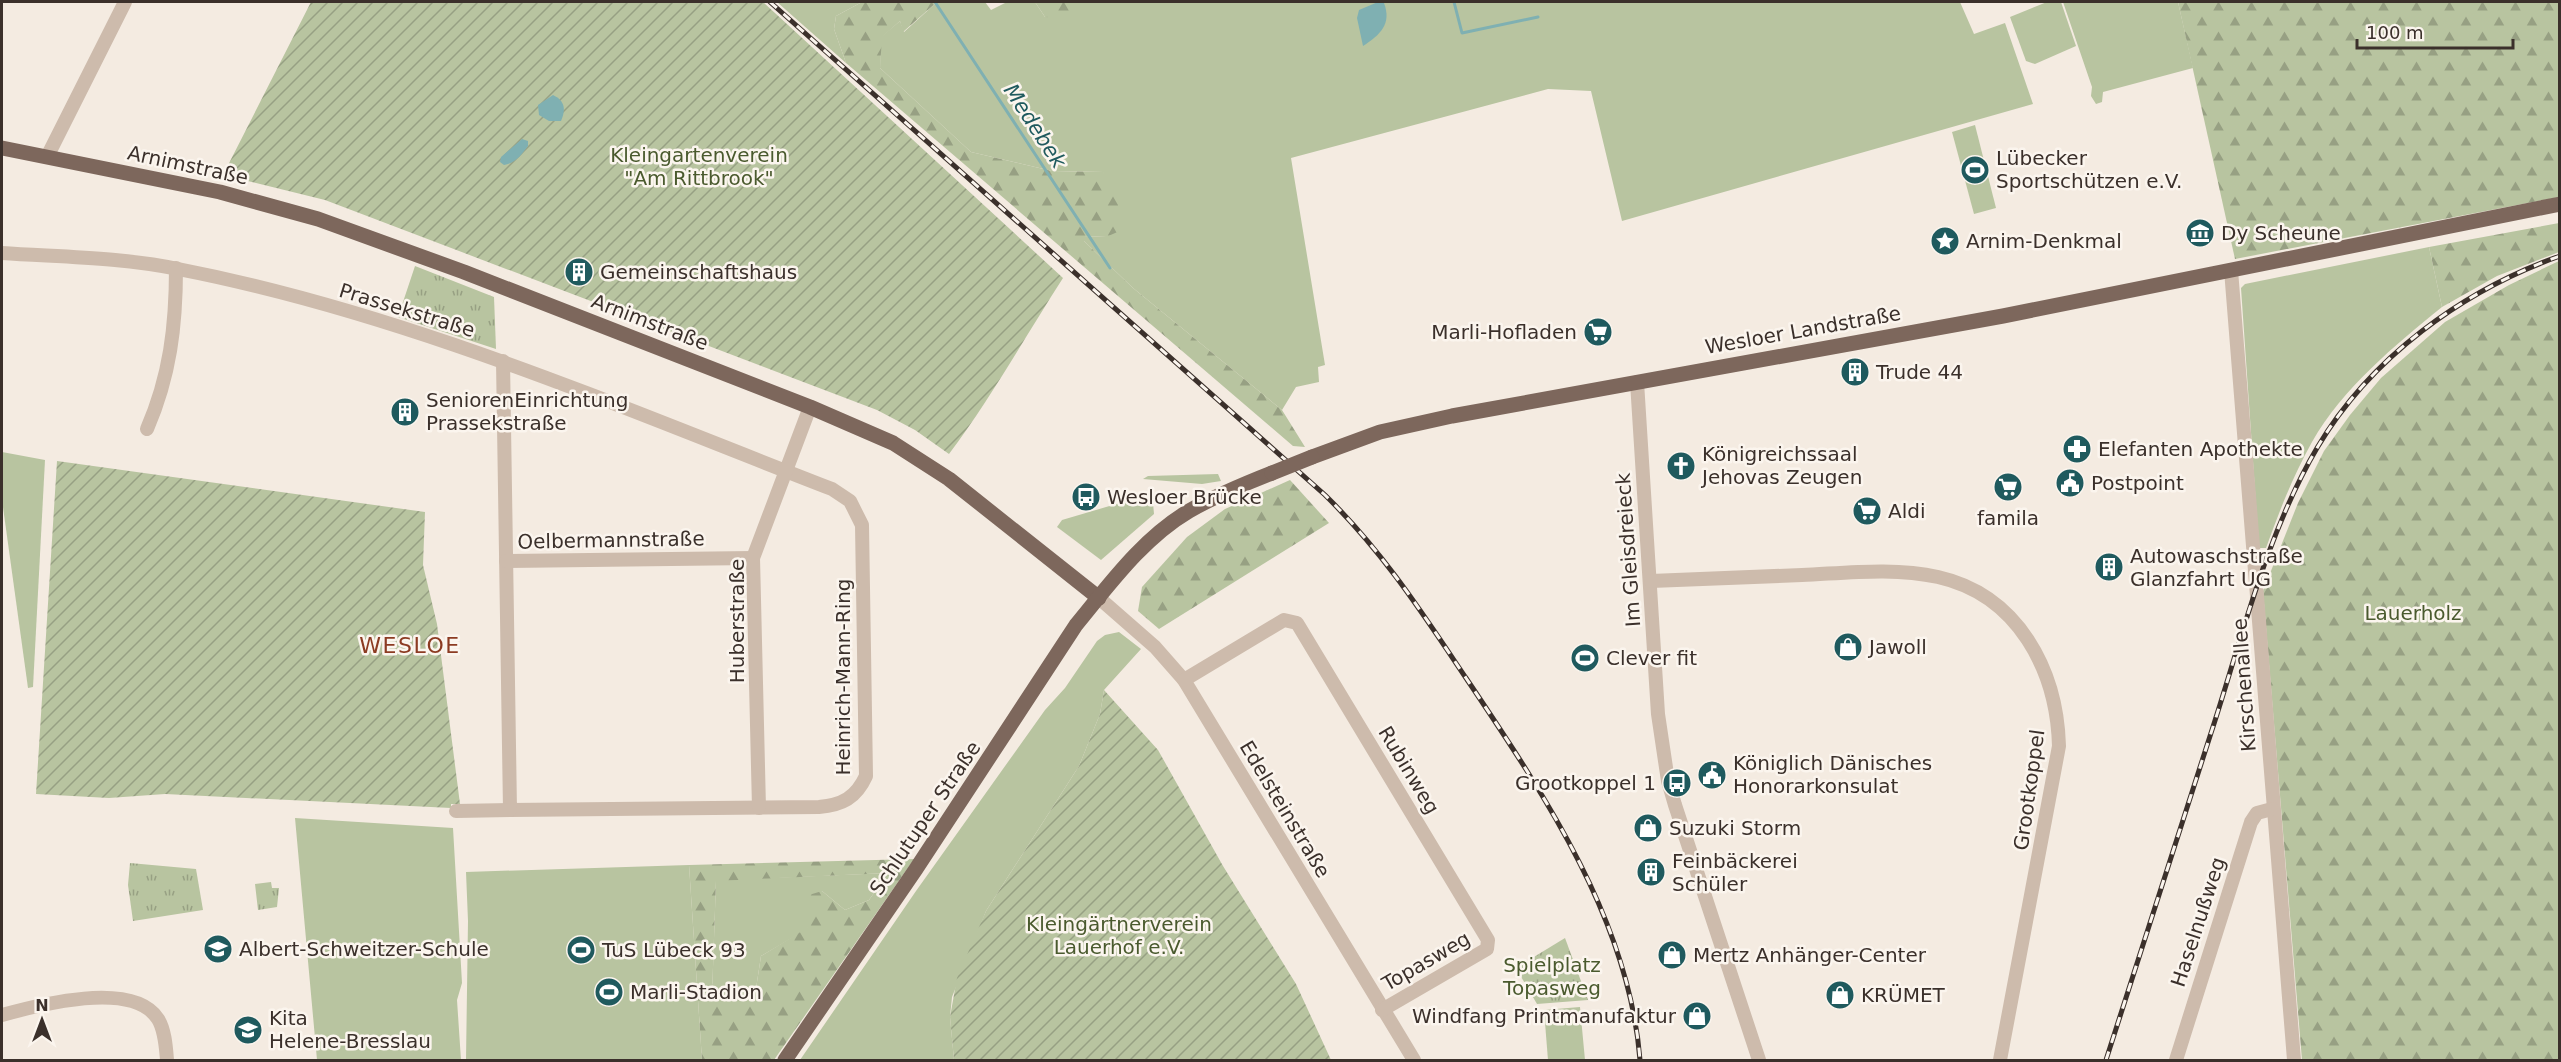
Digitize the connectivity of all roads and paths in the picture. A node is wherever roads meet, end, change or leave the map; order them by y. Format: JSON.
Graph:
{"nodes":[{"id":1,"x":126,"y":2,"type":"edge"},
{"id":2,"x":2,"y":148,"type":"edge"},
{"id":3,"x":47,"y":157,"type":"junction"},
{"id":4,"x":2559,"y":204,"type":"edge"},
{"id":5,"x":2,"y":253,"type":"edge"},
{"id":6,"x":176,"y":268,"type":"junction"},
{"id":7,"x":2231,"y":270,"type":"junction"},
{"id":8,"x":503,"y":361,"type":"junction"},
{"id":9,"x":1637,"y":382,"type":"junction"},
{"id":10,"x":810,"y":407,"type":"junction"},
{"id":11,"x":147,"y":429,"type":"dead end"},
{"id":12,"x":784,"y":470,"type":"junction"},
{"id":13,"x":753,"y":558,"type":"junction"},
{"id":14,"x":506,"y":561,"type":"junction"},
{"id":15,"x":1651,"y":581,"type":"junction"},
{"id":16,"x":1099,"y":598,"type":"junction"},
{"id":17,"x":1184,"y":680,"type":"junction"},
{"id":18,"x":759,"y":808,"type":"junction"},
{"id":19,"x":2272,"y":809,"type":"junction"},
{"id":20,"x":456,"y":810,"type":"dead end"},
{"id":21,"x":510,"y":810,"type":"junction"},
{"id":22,"x":1489,"y":945,"type":"joint"},
{"id":23,"x":1382,"y":1010,"type":"junction"},
{"id":24,"x":2,"y":1015,"type":"edge"},
{"id":25,"x":167,"y":1060,"type":"edge"},
{"id":26,"x":785,"y":1060,"type":"edge"},
{"id":27,"x":1414,"y":1060,"type":"edge"},
{"id":28,"x":1759,"y":1060,"type":"edge"},
{"id":29,"x":2000,"y":1060,"type":"edge"},
{"id":30,"x":2176,"y":1060,"type":"edge"},
{"id":31,"x":2294,"y":1060,"type":"edge"}],
"edges":[{"from":1,"to":3,"type":"street"},
{"from":2,"to":3,"type":"main road","name":"Arnimstraße"},
{"from":3,"to":10,"type":"main road","name":"Arnimstraße"},
{"from":4,"to":7,"type":"main road","name":"Wesloer Landstraße"},
{"from":5,"to":6,"type":"street","name":"Prassekstraße"},
{"from":6,"to":8,"type":"street","name":"Prassekstraße"},
{"from":6,"to":11,"type":"street"},
{"from":7,"to":9,"type":"main road","name":"Wesloer Landstraße"},
{"from":7,"to":19,"type":"street","name":"Kirschenallee"},
{"from":8,"to":12,"type":"street","name":"Prassekstraße"},
{"from":8,"to":14,"type":"street"},
{"from":9,"to":15,"type":"street","name":"Im Gleisdreieck"},
{"from":9,"to":16,"type":"main road","name":"Wesloer Landstraße","bridge":true},
{"from":10,"to":12,"type":"street","name":"Huberstraße"},
{"from":10,"to":16,"type":"main road","name":"Arnimstraße"},
{"from":12,"to":13,"type":"street","name":"Huberstraße"},
{"from":12,"to":18,"type":"street","name":"Heinrich-Mann-Ring"},
{"from":13,"to":14,"type":"street","name":"Oelbermannstraße"},
{"from":13,"to":18,"type":"street","name":"Huberstraße"},
{"from":14,"to":21,"type":"street"},
{"from":15,"to":28,"type":"street","name":"Im Gleisdreieck"},
{"from":15,"to":29,"type":"street","name":"Grootkoppel"},
{"from":16,"to":17,"type":"street","name":"Edelsteinstraße"},
{"from":16,"to":26,"type":"main road","name":"Schlutuper Straße"},
{"from":17,"to":22,"type":"street","name":"Rubinweg"},
{"from":17,"to":23,"type":"street","name":"Edelsteinstraße"},
{"from":18,"to":21,"type":"street","name":"Heinrich-Mann-Ring"},
{"from":19,"to":30,"type":"street","name":"Haselnußweg"},
{"from":19,"to":31,"type":"street","name":"Kirschenallee"},
{"from":20,"to":21,"type":"street","name":"Heinrich-Mann-Ring"},
{"from":22,"to":23,"type":"street","name":"Topasweg"},
{"from":23,"to":27,"type":"street","name":"Edelsteinstraße"},
{"from":24,"to":25,"type":"street"}]}
